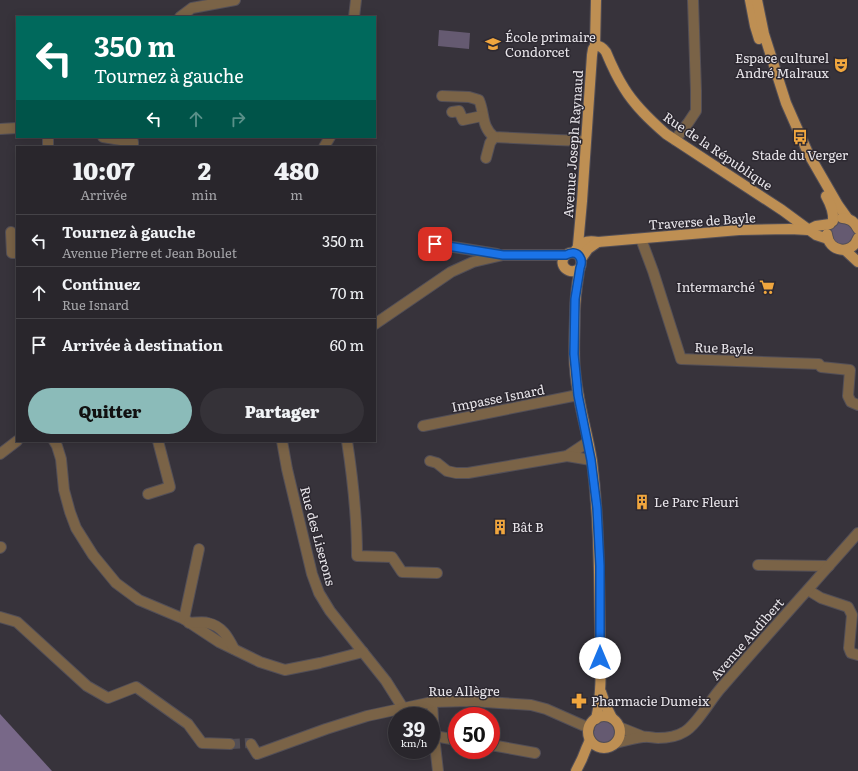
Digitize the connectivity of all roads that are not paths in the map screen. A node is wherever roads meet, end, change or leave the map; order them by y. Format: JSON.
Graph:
{"nodes":[{"id":1,"x":235,"y":0,"type":"edge"},
{"id":2,"x":356,"y":0,"type":"edge"},
{"id":3,"x":596,"y":0,"type":"edge"},
{"id":4,"x":693,"y":0,"type":"edge"},
{"id":5,"x":750,"y":0,"type":"edge"},
{"id":6,"x":757,"y":0,"type":"edge"},
{"id":7,"x":181,"y":16,"type":"edge"},
{"id":8,"x":354,"y":16,"type":"edge"},
{"id":9,"x":595,"y":46,"type":"junction"},
{"id":10,"x":442,"y":96,"type":"dead end"},
{"id":11,"x":452,"y":112,"type":"dead end"},
{"id":12,"x":482,"y":116,"type":"junction"},
{"id":13,"x":16,"y":128,"type":"edge"},
{"id":14,"x":0,"y":129,"type":"edge"},
{"id":15,"x":494,"y":137,"type":"junction"},
{"id":16,"x":107,"y":138,"type":"edge"},
{"id":17,"x":675,"y":140,"type":"junction"},
{"id":18,"x":586,"y":141,"type":"junction"},
{"id":19,"x":133,"y":145,"type":"edge"},
{"id":20,"x":486,"y":158,"type":"dead end"},
{"id":21,"x":854,"y":222,"type":"edge"},
{"id":22,"x":831,"y":223,"type":"junction"},
{"id":23,"x":808,"y":230,"type":"junction"},
{"id":24,"x":11,"y":232,"type":"dead end"},
{"id":25,"x":641,"y":239,"type":"junction"},
{"id":26,"x":828,"y":239,"type":"junction"},
{"id":27,"x":858,"y":241,"type":"edge"},
{"id":28,"x":435,"y":244,"type":"dead end"},
{"id":29,"x":845,"y":250,"type":"junction"},
{"id":30,"x":16,"y":252,"type":"edge"},
{"id":31,"x":503,"y":255,"type":"junction"},
{"id":32,"x":543,"y":255,"type":"junction"},
{"id":33,"x":576,"y":256,"type":"junction"},
{"id":34,"x":858,"y":262,"type":"edge"},
{"id":35,"x":566,"y":269,"type":"junction"},
{"id":36,"x":575,"y":299,"type":"junction"},
{"id":37,"x":376,"y":323,"type":"edge"},
{"id":38,"x":578,"y":395,"type":"junction"},
{"id":39,"x":858,"y":405,"type":"edge"},
{"id":40,"x":423,"y":426,"type":"dead end"},
{"id":41,"x":16,"y":442,"type":"edge"},
{"id":42,"x":55,"y":442,"type":"edge"},
{"id":43,"x":63,"y":442,"type":"edge"},
{"id":44,"x":158,"y":442,"type":"edge"},
{"id":45,"x":282,"y":442,"type":"edge"},
{"id":46,"x":347,"y":442,"type":"edge"},
{"id":47,"x":588,"y":442,"type":"junction"},
{"id":48,"x":0,"y":454,"type":"edge"},
{"id":49,"x":567,"y":456,"type":"junction"},
{"id":50,"x":61,"y":459,"type":"junction"},
{"id":51,"x":591,"y":460,"type":"junction"},
{"id":52,"x":430,"y":461,"type":"dead end"},
{"id":53,"x":148,"y":494,"type":"dead end"},
{"id":54,"x":858,"y":532,"type":"edge"},
{"id":55,"x":199,"y":549,"type":"dead end"},
{"id":56,"x":758,"y":564,"type":"dead end"},
{"id":57,"x":829,"y":566,"type":"junction"},
{"id":58,"x":437,"y":573,"type":"dead end"},
{"id":59,"x":808,"y":590,"type":"junction"},
{"id":60,"x":0,"y":617,"type":"edge"},
{"id":61,"x":187,"y":621,"type":"junction"},
{"id":62,"x":363,"y":652,"type":"junction"},
{"id":63,"x":858,"y":655,"type":"edge"},
{"id":64,"x":600,"y":689,"type":"junction"},
{"id":65,"x":432,"y":702,"type":"junction"},
{"id":66,"x":402,"y":707,"type":"edge"},
{"id":67,"x":408,"y":707,"type":"edge"},
{"id":68,"x":432,"y":707,"type":"edge"},
{"id":69,"x":388,"y":711,"type":"edge"},
{"id":70,"x":612,"y":718,"type":"junction"},
{"id":71,"x":596,"y":719,"type":"junction"},
{"id":72,"x":619,"y":727,"type":"junction"},
{"id":73,"x":589,"y":728,"type":"junction"},
{"id":74,"x":644,"y":737,"type":"junction"},
{"id":75,"x":590,"y":740,"type":"junction"},
{"id":76,"x":230,"y":744,"type":"tunnel mouth"},
{"id":77,"x":251,"y":744,"type":"tunnel mouth"},
{"id":78,"x":616,"y":744,"type":"junction"},
{"id":79,"x":500,"y":747,"type":"edge"},
{"id":80,"x":601,"y":748,"type":"junction"},
{"id":81,"x":535,"y":753,"type":"dead end"},
{"id":82,"x":437,"y":759,"type":"edge"},
{"id":83,"x":582,"y":759,"type":"junction"},
{"id":84,"x":438,"y":771,"type":"edge"},
{"id":85,"x":576,"y":771,"type":"edge"}],
"edges":[{"from":1,"to":7,"type":"street"},
{"from":2,"to":8,"type":"street"},
{"from":3,"to":9,"type":"main road"},
{"from":4,"to":17,"type":"street"},
{"from":5,"to":22,"type":"main road"},
{"from":6,"to":21,"type":"main road"},
{"from":9,"to":17,"type":"main road","name":"Rue de la République"},
{"from":9,"to":18,"type":"main road","name":"Avenue Joseph Raynaud"},
{"from":10,"to":12,"type":"street"},
{"from":11,"to":12,"type":"street"},
{"from":12,"to":15,"type":"street"},
{"from":13,"to":14,"type":"street"},
{"from":15,"to":18,"type":"street"},
{"from":15,"to":20,"type":"street"},
{"from":16,"to":19,"type":"street"},
{"from":17,"to":23,"type":"main road","name":"Rue de la République"},
{"from":18,"to":33,"type":"main road","name":"Avenue Joseph Raynaud"},
{"from":21,"to":22,"type":"main road","name":"Traverse de Bayle"},
{"from":22,"to":23,"type":"main road","name":"Traverse de Bayle"},
{"from":22,"to":26,"type":"main road"},
{"from":23,"to":25,"type":"main road","name":"Traverse de Bayle"},
{"from":23,"to":26,"type":"main road","name":"Traverse de Bayle"},
{"from":24,"to":30,"type":"street"},
{"from":25,"to":33,"type":"main road","name":"Traverse de Bayle"},
{"from":25,"to":39,"type":"street","name":"Rue Bayle"},
{"from":26,"to":29,"type":"main road","name":"Traverse de Bayle"},
{"from":27,"to":29,"type":"main road"},
{"from":28,"to":31,"type":"street"},
{"from":29,"to":34,"type":"main road","name":"Traverse de Bayle"},
{"from":31,"to":32,"type":"street"},
{"from":31,"to":37,"type":"street"},
{"from":32,"to":33,"type":"street"},
{"from":32,"to":35,"type":"street"},
{"from":33,"to":35,"type":"main road"},
{"from":33,"to":35,"type":"main road"},
{"from":33,"to":36,"type":"main road","name":"Avenue Joseph Raynaud"},
{"from":35,"to":36,"type":"main road","name":"Avenue Joseph Raynaud"},
{"from":36,"to":38,"type":"main road","name":"Avenue Joseph Raynaud"},
{"from":38,"to":40,"type":"street","name":"Impasse Isnard"},
{"from":38,"to":47,"type":"main road","name":"Avenue Joseph Raynaud"},
{"from":41,"to":48,"type":"street"},
{"from":42,"to":50,"type":"street"},
{"from":43,"to":50,"type":"street"},
{"from":44,"to":53,"type":"street"},
{"from":45,"to":62,"type":"street","name":"Rue des Liserons"},
{"from":46,"to":58,"type":"street"},
{"from":47,"to":49,"type":"street"},
{"from":47,"to":51,"type":"main road","name":"Avenue Joseph Raynaud"},
{"from":49,"to":51,"type":"street"},
{"from":49,"to":52,"type":"street"},
{"from":50,"to":61,"type":"street"},
{"from":51,"to":64,"type":"main road","name":"Avenue Joseph Raynaud"},
{"from":54,"to":57,"type":"street","name":"Avenue Audibert"},
{"from":55,"to":61,"type":"street"},
{"from":56,"to":57,"type":"street"},
{"from":57,"to":59,"type":"street","name":"Avenue Audibert"},
{"from":59,"to":63,"type":"street"},
{"from":59,"to":74,"type":"street","name":"Avenue Audibert"},
{"from":60,"to":76,"type":"street"},
{"from":61,"to":62,"type":"street"},
{"from":62,"to":66,"type":"street","name":"Rue des Liserons"},
{"from":64,"to":70,"type":"main road","name":"Avenue Joseph Raynaud"},
{"from":64,"to":71,"type":"main road","name":"Avenue Joseph Raynaud"},
{"from":65,"to":67,"type":"street","name":"Rue Allègre"},
{"from":65,"to":68,"type":"street"},
{"from":65,"to":73,"type":"street","name":"Rue Allègre"},
{"from":69,"to":77,"type":"street","name":"Rue Allègre"},
{"from":70,"to":71,"type":"main road"},
{"from":70,"to":72,"type":"main road"},
{"from":71,"to":73,"type":"main road"},
{"from":72,"to":74,"type":"street","name":"Avenue Audibert"},
{"from":72,"to":78,"type":"main road"},
{"from":73,"to":75,"type":"main road"},
{"from":74,"to":78,"type":"street","name":"Avenue Audibert"},
{"from":75,"to":80,"type":"main road"},
{"from":75,"to":83,"type":"main road"},
{"from":78,"to":80,"type":"main road"},
{"from":79,"to":81,"type":"street"},
{"from":80,"to":83,"type":"main road"},
{"from":82,"to":84,"type":"street"},
{"from":83,"to":85,"type":"main road"}]}
